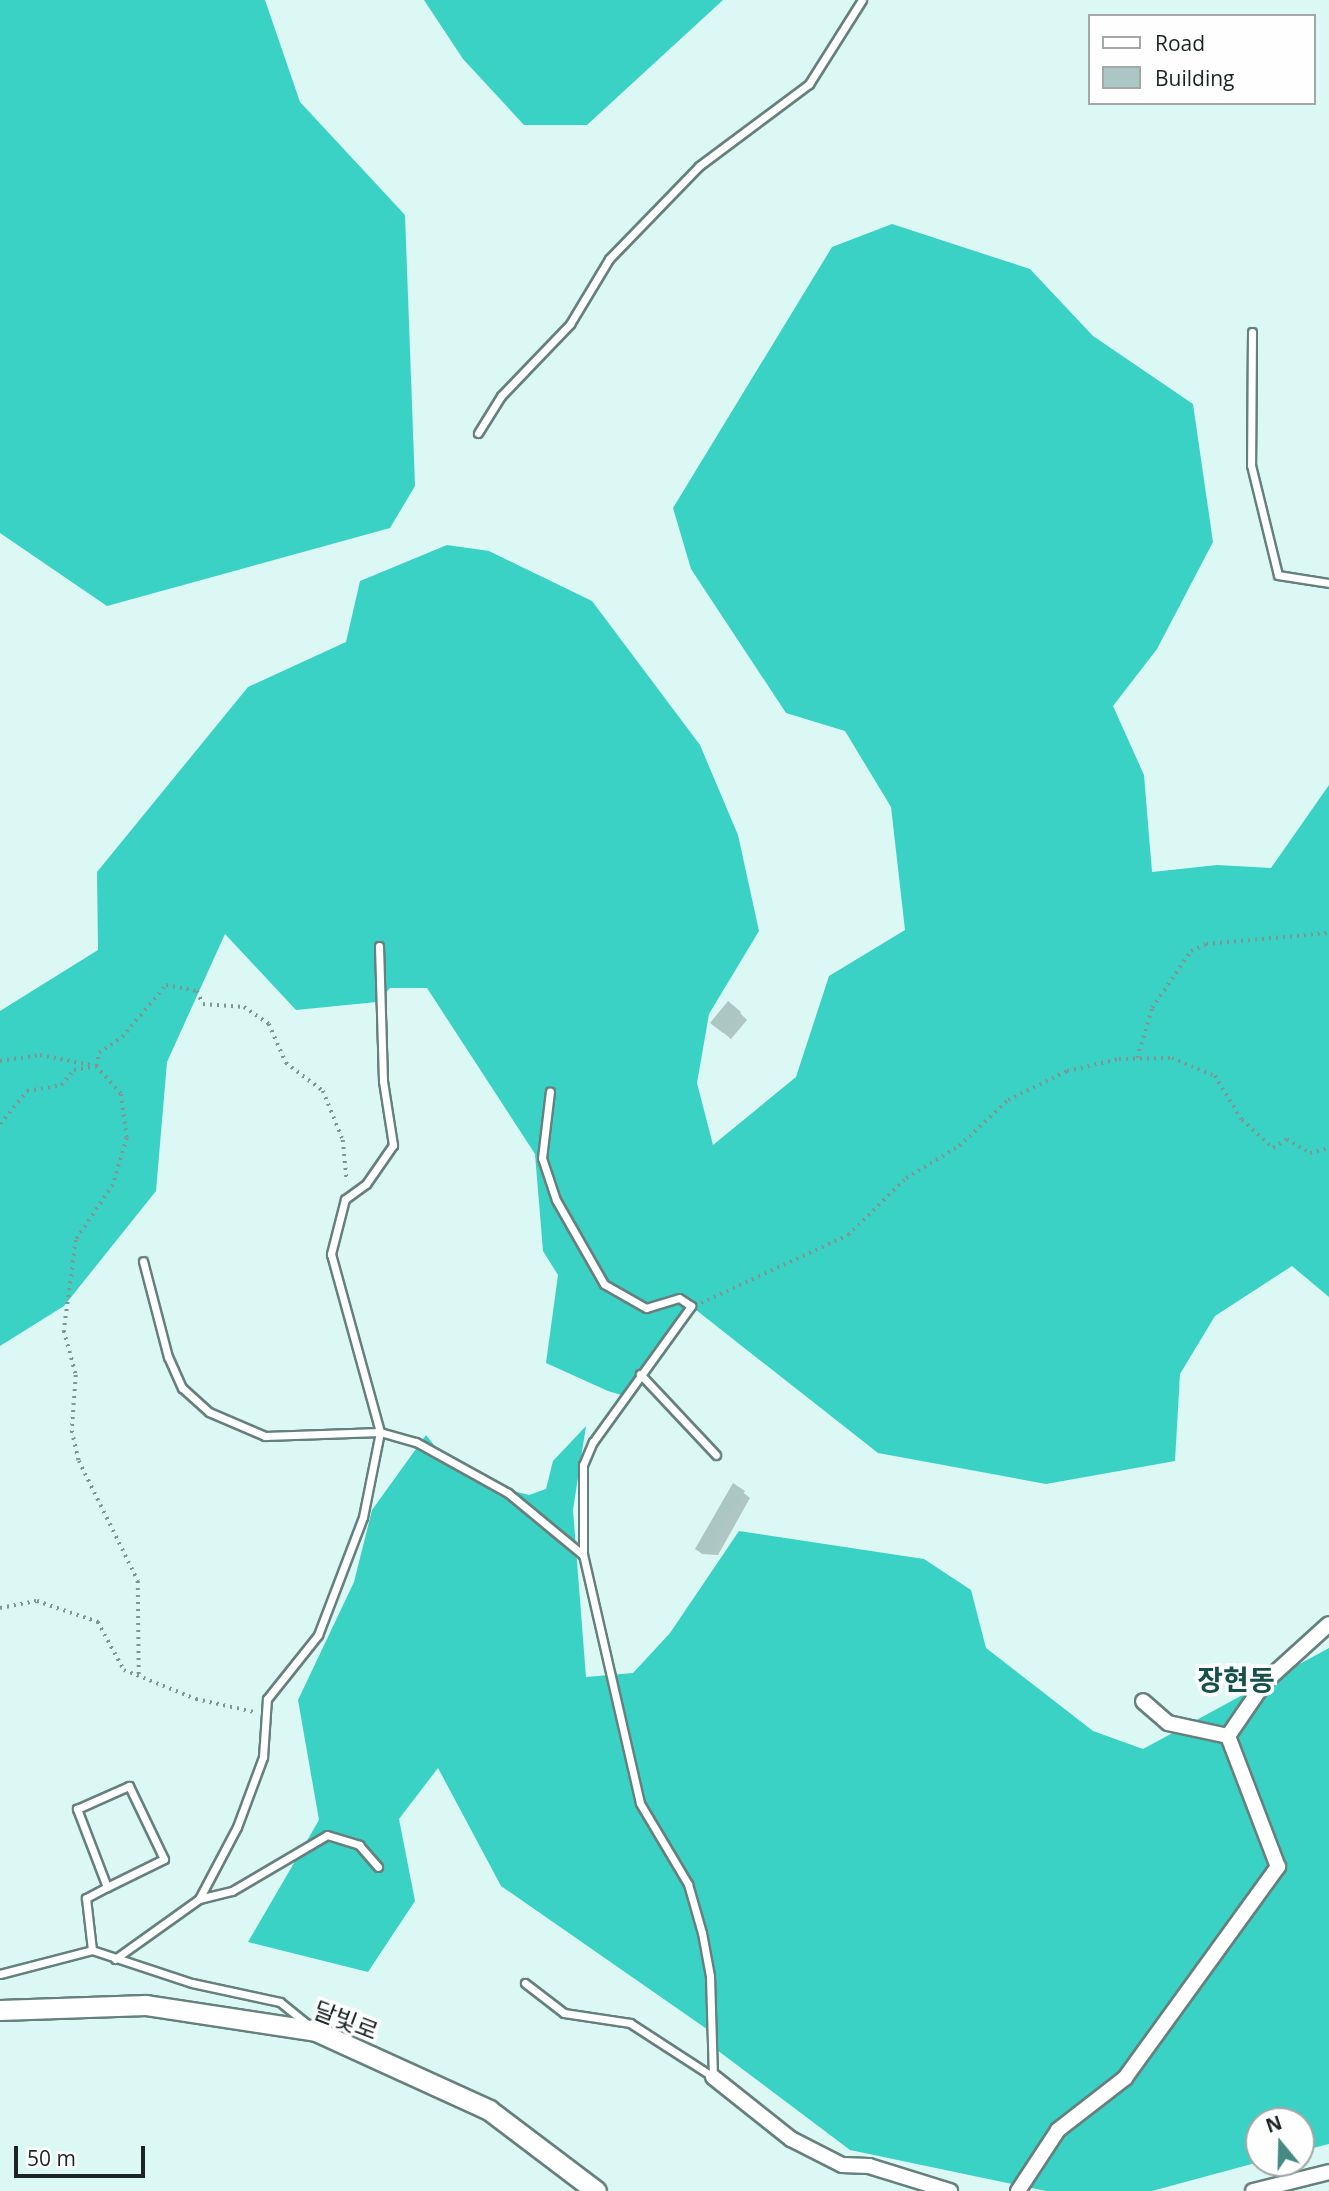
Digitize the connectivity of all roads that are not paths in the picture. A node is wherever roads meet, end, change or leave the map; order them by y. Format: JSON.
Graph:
{"nodes":[{"id":1,"x":862,"y":0,"type":"edge"},
{"id":2,"x":1252,"y":332,"type":"dead end"},
{"id":3,"x":478,"y":433,"type":"dead end"},
{"id":4,"x":1329,"y":583,"type":"edge"},
{"id":5,"x":379,"y":946,"type":"dead end"},
{"id":6,"x":550,"y":1091,"type":"dead end"},
{"id":7,"x":143,"y":1261,"type":"dead end"},
{"id":8,"x":640,"y":1374,"type":"junction"},
{"id":9,"x":380,"y":1432,"type":"junction"},
{"id":10,"x":716,"y":1455,"type":"dead end"},
{"id":11,"x":583,"y":1555,"type":"junction"},
{"id":12,"x":1329,"y":1624,"type":"edge"},
{"id":13,"x":1143,"y":1701,"type":"dead end"},
{"id":14,"x":1228,"y":1736,"type":"junction"},
{"id":15,"x":378,"y":1867,"type":"dead end"},
{"id":16,"x":107,"y":1887,"type":"junction"},
{"id":17,"x":199,"y":1899,"type":"junction"},
{"id":18,"x":92,"y":1950,"type":"junction"},
{"id":19,"x":115,"y":1959,"type":"junction"},
{"id":20,"x":0,"y":1974,"type":"edge"},
{"id":21,"x":525,"y":1983,"type":"dead end"},
{"id":22,"x":0,"y":2010,"type":"edge"},
{"id":23,"x":316,"y":2031,"type":"junction"},
{"id":24,"x":713,"y":2077,"type":"junction"},
{"id":25,"x":1329,"y":2172,"type":"edge"},
{"id":26,"x":596,"y":2191,"type":"edge"},
{"id":27,"x":950,"y":2191,"type":"edge"},
{"id":28,"x":1018,"y":2191,"type":"edge"},
{"id":29,"x":1253,"y":2191,"type":"edge"}],
"edges":[{"from":1,"to":3,"type":"lane"},
{"from":2,"to":4,"type":"lane"},
{"from":5,"to":9,"type":"lane"},
{"from":6,"to":8,"type":"lane"},
{"from":7,"to":9,"type":"lane"},
{"from":8,"to":10,"type":"lane"},
{"from":8,"to":11,"type":"lane"},
{"from":9,"to":11,"type":"lane"},
{"from":9,"to":17,"type":"lane"},
{"from":11,"to":24,"type":"lane"},
{"from":12,"to":14,"type":"street"},
{"from":13,"to":14,"type":"street"},
{"from":14,"to":28,"type":"street"},
{"from":15,"to":17,"type":"lane"},
{"from":16,"to":16,"type":"lane"},
{"from":16,"to":18,"type":"lane"},
{"from":17,"to":19,"type":"lane"},
{"from":18,"to":19,"type":"lane"},
{"from":18,"to":20,"type":"lane"},
{"from":19,"to":23,"type":"lane"},
{"from":21,"to":24,"type":"lane"},
{"from":22,"to":23,"type":"main road","name":"달빛로"},
{"from":23,"to":26,"type":"main road","name":"달빛로"},
{"from":24,"to":27,"type":"street"},
{"from":25,"to":29,"type":"street"}]}
